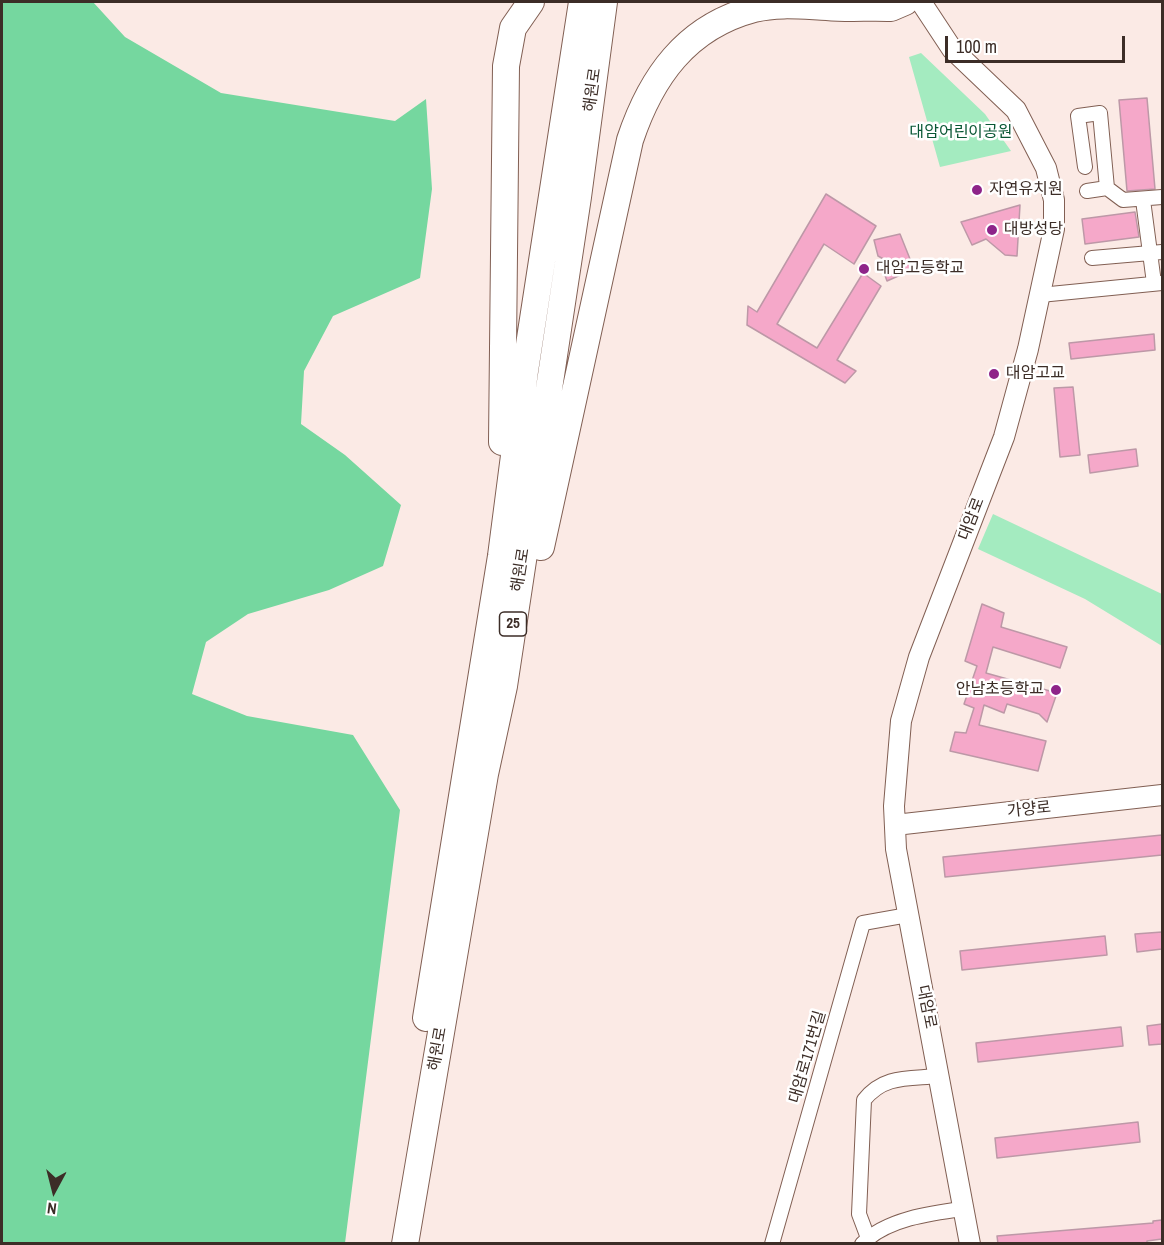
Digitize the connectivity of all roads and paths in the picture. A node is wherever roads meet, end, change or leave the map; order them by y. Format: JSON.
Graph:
{"nodes":[{"id":1,"x":531,"y":2,"type":"edge"},
{"id":2,"x":582,"y":2,"type":"edge"},
{"id":3,"x":604,"y":2,"type":"edge"},
{"id":4,"x":905,"y":2,"type":"edge"},
{"id":5,"x":921,"y":2,"type":"edge"},
{"id":6,"x":855,"y":4,"type":"edge"},
{"id":7,"x":1085,"y":167,"type":"dead end"},
{"id":8,"x":1107,"y":188,"type":"junction"},
{"id":9,"x":1087,"y":191,"type":"dead end"},
{"id":10,"x":1162,"y":197,"type":"edge"},
{"id":11,"x":1143,"y":200,"type":"junction"},
{"id":12,"x":1156,"y":252,"type":"edge"},
{"id":13,"x":1092,"y":258,"type":"dead end"},
{"id":14,"x":1158,"y":283,"type":"edge"},
{"id":15,"x":1040,"y":295,"type":"junction"},
{"id":16,"x":501,"y":556,"type":"junction"},
{"id":17,"x":504,"y":686,"type":"junction"},
{"id":18,"x":1162,"y":795,"type":"edge"},
{"id":19,"x":895,"y":825,"type":"junction"},
{"id":20,"x":908,"y":915,"type":"junction"},
{"id":21,"x":939,"y":1076,"type":"junction"},
{"id":22,"x":963,"y":1209,"type":"junction"},
{"id":23,"x":865,"y":1241,"type":"edge"},
{"id":24,"x":389,"y":1244,"type":"edge"},
{"id":25,"x":405,"y":1244,"type":"edge"},
{"id":26,"x":772,"y":1244,"type":"edge"},
{"id":27,"x":970,"y":1244,"type":"edge"}],
"edges":[{"from":1,"to":16,"type":"highway"},
{"from":2,"to":16,"type":"highway","name":"해원로","number":"25"},
{"from":3,"to":17,"type":"highway","name":"해원로","number":"25"},
{"from":4,"to":6,"type":"highway"},
{"from":5,"to":15,"type":"street","name":"대암로"},
{"from":6,"to":17,"type":"highway"},
{"from":7,"to":8,"type":"street"},
{"from":8,"to":9,"type":"street"},
{"from":8,"to":11,"type":"street"},
{"from":10,"to":11,"type":"street"},
{"from":11,"to":12,"type":"street"},
{"from":12,"to":13,"type":"street"},
{"from":12,"to":14,"type":"street"},
{"from":14,"to":15,"type":"street"},
{"from":15,"to":19,"type":"street","name":"대암로"},
{"from":16,"to":24,"type":"highway","name":"해원로","number":"25"},
{"from":17,"to":25,"type":"highway","name":"해원로","number":"25"},
{"from":18,"to":19,"type":"street","name":"가양로"},
{"from":19,"to":20,"type":"street","name":"대암로"},
{"from":20,"to":21,"type":"street","name":"대암로"},
{"from":20,"to":26,"type":"street","name":"대암로171번길"},
{"from":21,"to":22,"type":"street","name":"대암로"},
{"from":21,"to":23,"type":"street"},
{"from":22,"to":23,"type":"street"},
{"from":22,"to":27,"type":"street","name":"대암로"}]}
